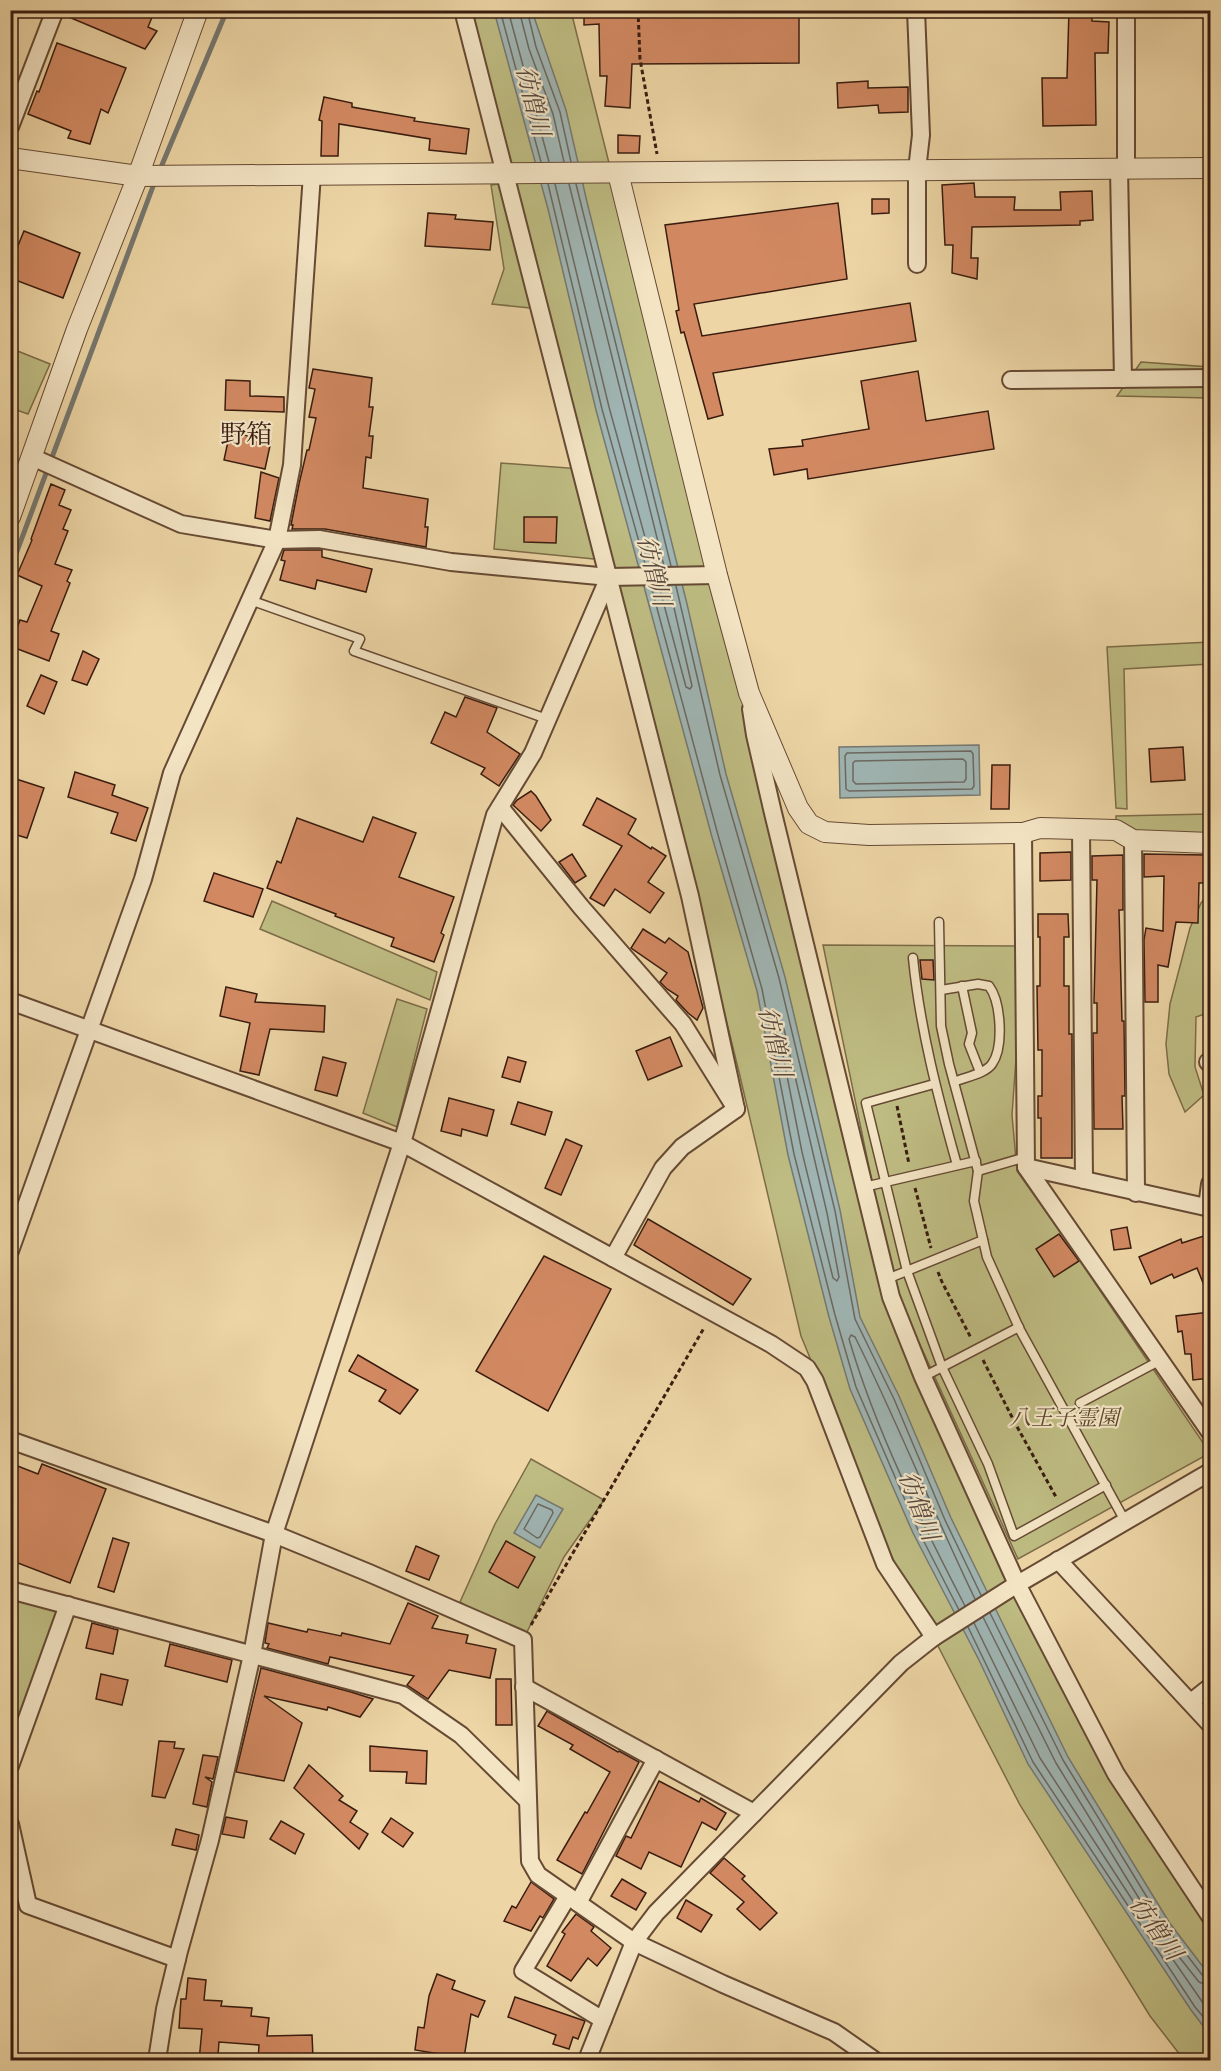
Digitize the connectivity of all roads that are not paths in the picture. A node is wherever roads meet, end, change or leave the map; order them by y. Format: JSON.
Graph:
{"nodes":[{"id":1,"x":55,"y":10,"type":"edge"},
{"id":2,"x":198,"y":10,"type":"edge"},
{"id":3,"x":463,"y":10,"type":"edge"},
{"id":4,"x":916,"y":10,"type":"edge"},
{"id":5,"x":1126,"y":10,"type":"edge"},
{"id":6,"x":10,"y":127,"type":"edge"},
{"id":7,"x":10,"y":158,"type":"edge"},
{"id":8,"x":1123,"y":168,"type":"junction"},
{"id":9,"x":1210,"y":168,"type":"edge"},
{"id":10,"x":917,"y":170,"type":"junction"},
{"id":11,"x":505,"y":173,"type":"junction"},
{"id":12,"x":613,"y":173,"type":"junction"},
{"id":13,"x":312,"y":174,"type":"junction"},
{"id":14,"x":138,"y":176,"type":"junction"},
{"id":15,"x":917,"y":264,"type":"dead end"},
{"id":16,"x":1210,"y":378,"type":"edge"},
{"id":17,"x":1123,"y":379,"type":"junction"},
{"id":18,"x":1011,"y":380,"type":"dead end"},
{"id":19,"x":32,"y":457,"type":"junction"},
{"id":20,"x":10,"y":517,"type":"edge"},
{"id":21,"x":277,"y":540,"type":"junction"},
{"id":22,"x":717,"y":574,"type":"junction"},
{"id":23,"x":612,"y":576,"type":"junction"},
{"id":24,"x":250,"y":600,"type":"junction"},
{"id":25,"x":749,"y":693,"type":"junction"},
{"id":26,"x":547,"y":719,"type":"junction"},
{"id":27,"x":500,"y":807,"type":"junction"},
{"id":28,"x":1081,"y":829,"type":"junction"},
{"id":29,"x":1023,"y":834,"type":"junction"},
{"id":30,"x":1133,"y":840,"type":"junction"},
{"id":31,"x":1210,"y":843,"type":"edge"},
{"id":32,"x":939,"y":922,"type":"dead end"},
{"id":33,"x":913,"y":958,"type":"dead end"},
{"id":34,"x":962,"y":986,"type":"junction"},
{"id":35,"x":941,"y":990,"type":"junction"},
{"id":36,"x":10,"y":1001,"type":"edge"},
{"id":37,"x":89,"y":1030,"type":"junction"},
{"id":38,"x":980,"y":1072,"type":"junction"},
{"id":39,"x":954,"y":1082,"type":"junction"},
{"id":40,"x":934,"y":1084,"type":"junction"},
{"id":41,"x":736,"y":1109,"type":"junction"},
{"id":42,"x":402,"y":1143,"type":"junction"},
{"id":43,"x":1026,"y":1162,"type":"junction"},
{"id":44,"x":957,"y":1166,"type":"junction"},
{"id":45,"x":977,"y":1166,"type":"junction"},
{"id":46,"x":1084,"y":1180,"type":"junction"},
{"id":47,"x":885,"y":1182,"type":"junction"},
{"id":48,"x":1210,"y":1184,"type":"edge"},
{"id":49,"x":864,"y":1187,"type":"junction"},
{"id":50,"x":1136,"y":1193,"type":"junction"},
{"id":51,"x":1209,"y":1208,"type":"edge"},
{"id":52,"x":983,"y":1240,"type":"junction"},
{"id":53,"x":10,"y":1251,"type":"edge"},
{"id":54,"x":613,"y":1258,"type":"junction"},
{"id":55,"x":907,"y":1271,"type":"junction"},
{"id":56,"x":887,"y":1279,"type":"junction"},
{"id":57,"x":1019,"y":1327,"type":"junction"},
{"id":58,"x":1161,"y":1360,"type":"junction"},
{"id":59,"x":942,"y":1367,"type":"junction"},
{"id":60,"x":923,"y":1377,"type":"junction"},
{"id":61,"x":1080,"y":1403,"type":"dead end"},
{"id":62,"x":1210,"y":1431,"type":"edge"},
{"id":63,"x":10,"y":1440,"type":"edge"},
{"id":64,"x":1210,"y":1472,"type":"edge"},
{"id":65,"x":1106,"y":1485,"type":"junction"},
{"id":66,"x":1125,"y":1521,"type":"junction"},
{"id":67,"x":274,"y":1534,"type":"junction"},
{"id":68,"x":1058,"y":1560,"type":"junction"},
{"id":69,"x":1014,"y":1586,"type":"junction"},
{"id":70,"x":10,"y":1590,"type":"edge"},
{"id":71,"x":68,"y":1605,"type":"junction"},
{"id":72,"x":934,"y":1637,"type":"junction"},
{"id":73,"x":252,"y":1655,"type":"junction"},
{"id":74,"x":524,"y":1687,"type":"junction"},
{"id":75,"x":1210,"y":1687,"type":"edge"},
{"id":76,"x":1191,"y":1702,"type":"junction"},
{"id":77,"x":1210,"y":1724,"type":"edge"},
{"id":78,"x":656,"y":1760,"type":"junction"},
{"id":79,"x":10,"y":1767,"type":"edge"},
{"id":80,"x":528,"y":1801,"type":"junction"},
{"id":81,"x":754,"y":1813,"type":"junction"},
{"id":82,"x":10,"y":1824,"type":"edge"},
{"id":83,"x":573,"y":1900,"type":"junction"},
{"id":84,"x":1210,"y":1916,"type":"edge"},
{"id":85,"x":634,"y":1942,"type":"junction"},
{"id":86,"x":177,"y":1959,"type":"junction"},
{"id":87,"x":603,"y":2020,"type":"junction"},
{"id":88,"x":157,"y":2061,"type":"edge"},
{"id":89,"x":587,"y":2061,"type":"edge"},
{"id":90,"x":874,"y":2061,"type":"edge"}],
"edges":[{"from":1,"to":6,"type":"street"},
{"from":2,"to":14,"type":"street"},
{"from":3,"to":11,"type":"street"},
{"from":4,"to":10,"type":"street"},
{"from":5,"to":8,"type":"street"},
{"from":7,"to":14,"type":"street"},
{"from":8,"to":9,"type":"street"},
{"from":8,"to":10,"type":"street"},
{"from":8,"to":17,"type":"street"},
{"from":10,"to":12,"type":"street"},
{"from":10,"to":15,"type":"street"},
{"from":11,"to":12,"type":"street"},
{"from":11,"to":13,"type":"street"},
{"from":11,"to":23,"type":"street"},
{"from":12,"to":22,"type":"street"},
{"from":13,"to":14,"type":"street"},
{"from":13,"to":21,"type":"street"},
{"from":14,"to":19,"type":"street"},
{"from":16,"to":17,"type":"street"},
{"from":17,"to":18,"type":"street"},
{"from":19,"to":20,"type":"street"},
{"from":19,"to":21,"type":"street"},
{"from":21,"to":23,"type":"street"},
{"from":21,"to":24,"type":"street"},
{"from":22,"to":23,"type":"street"},
{"from":22,"to":25,"type":"street"},
{"from":23,"to":26,"type":"street"},
{"from":23,"to":41,"type":"street"},
{"from":24,"to":26,"type":"lane"},
{"from":24,"to":37,"type":"street"},
{"from":25,"to":29,"type":"street"},
{"from":25,"to":49,"type":"street"},
{"from":26,"to":27,"type":"street"},
{"from":27,"to":41,"type":"street"},
{"from":27,"to":42,"type":"street"},
{"from":28,"to":29,"type":"street"},
{"from":28,"to":30,"type":"street"},
{"from":28,"to":46,"type":"street"},
{"from":29,"to":43,"type":"street"},
{"from":30,"to":31,"type":"street"},
{"from":30,"to":50,"type":"street"},
{"from":32,"to":35,"type":"lane"},
{"from":33,"to":40,"type":"lane"},
{"from":34,"to":35,"type":"lane"},
{"from":34,"to":38,"type":"lane"},
{"from":34,"to":38,"type":"lane"},
{"from":35,"to":39,"type":"lane"},
{"from":36,"to":37,"type":"street"},
{"from":37,"to":42,"type":"street"},
{"from":37,"to":53,"type":"street"},
{"from":38,"to":39,"type":"lane"},
{"from":39,"to":45,"type":"lane"},
{"from":40,"to":44,"type":"lane"},
{"from":40,"to":47,"type":"lane"},
{"from":41,"to":54,"type":"street"},
{"from":42,"to":54,"type":"street"},
{"from":42,"to":67,"type":"street"},
{"from":43,"to":45,"type":"lane"},
{"from":43,"to":46,"type":"street"},
{"from":43,"to":58,"type":"street"},
{"from":44,"to":45,"type":"lane"},
{"from":44,"to":47,"type":"lane"},
{"from":45,"to":52,"type":"lane"},
{"from":46,"to":50,"type":"street"},
{"from":47,"to":49,"type":"lane"},
{"from":47,"to":55,"type":"lane"},
{"from":48,"to":51,"type":"street"},
{"from":49,"to":56,"type":"street"},
{"from":50,"to":51,"type":"street"},
{"from":52,"to":55,"type":"lane"},
{"from":52,"to":57,"type":"lane"},
{"from":54,"to":72,"type":"street"},
{"from":55,"to":56,"type":"lane"},
{"from":55,"to":59,"type":"lane"},
{"from":56,"to":60,"type":"street"},
{"from":57,"to":59,"type":"lane"},
{"from":57,"to":65,"type":"lane"},
{"from":58,"to":61,"type":"lane"},
{"from":58,"to":62,"type":"street"},
{"from":59,"to":60,"type":"lane"},
{"from":59,"to":65,"type":"lane"},
{"from":60,"to":69,"type":"street"},
{"from":63,"to":67,"type":"street"},
{"from":64,"to":66,"type":"street"},
{"from":65,"to":66,"type":"lane"},
{"from":66,"to":68,"type":"street"},
{"from":67,"to":73,"type":"street"},
{"from":67,"to":74,"type":"street"},
{"from":68,"to":69,"type":"street"},
{"from":68,"to":76,"type":"street"},
{"from":69,"to":72,"type":"street"},
{"from":69,"to":84,"type":"street"},
{"from":70,"to":71,"type":"street"},
{"from":71,"to":73,"type":"street"},
{"from":71,"to":79,"type":"street"},
{"from":72,"to":81,"type":"street"},
{"from":73,"to":80,"type":"street"},
{"from":73,"to":86,"type":"street"},
{"from":74,"to":78,"type":"street"},
{"from":74,"to":80,"type":"street"},
{"from":75,"to":76,"type":"street"},
{"from":76,"to":77,"type":"street"},
{"from":78,"to":81,"type":"street"},
{"from":78,"to":83,"type":"street"},
{"from":80,"to":83,"type":"street"},
{"from":81,"to":85,"type":"street"},
{"from":82,"to":86,"type":"street"},
{"from":83,"to":85,"type":"street"},
{"from":83,"to":87,"type":"street"},
{"from":85,"to":87,"type":"street"},
{"from":85,"to":90,"type":"street"},
{"from":86,"to":88,"type":"street"},
{"from":87,"to":89,"type":"street"}]}
